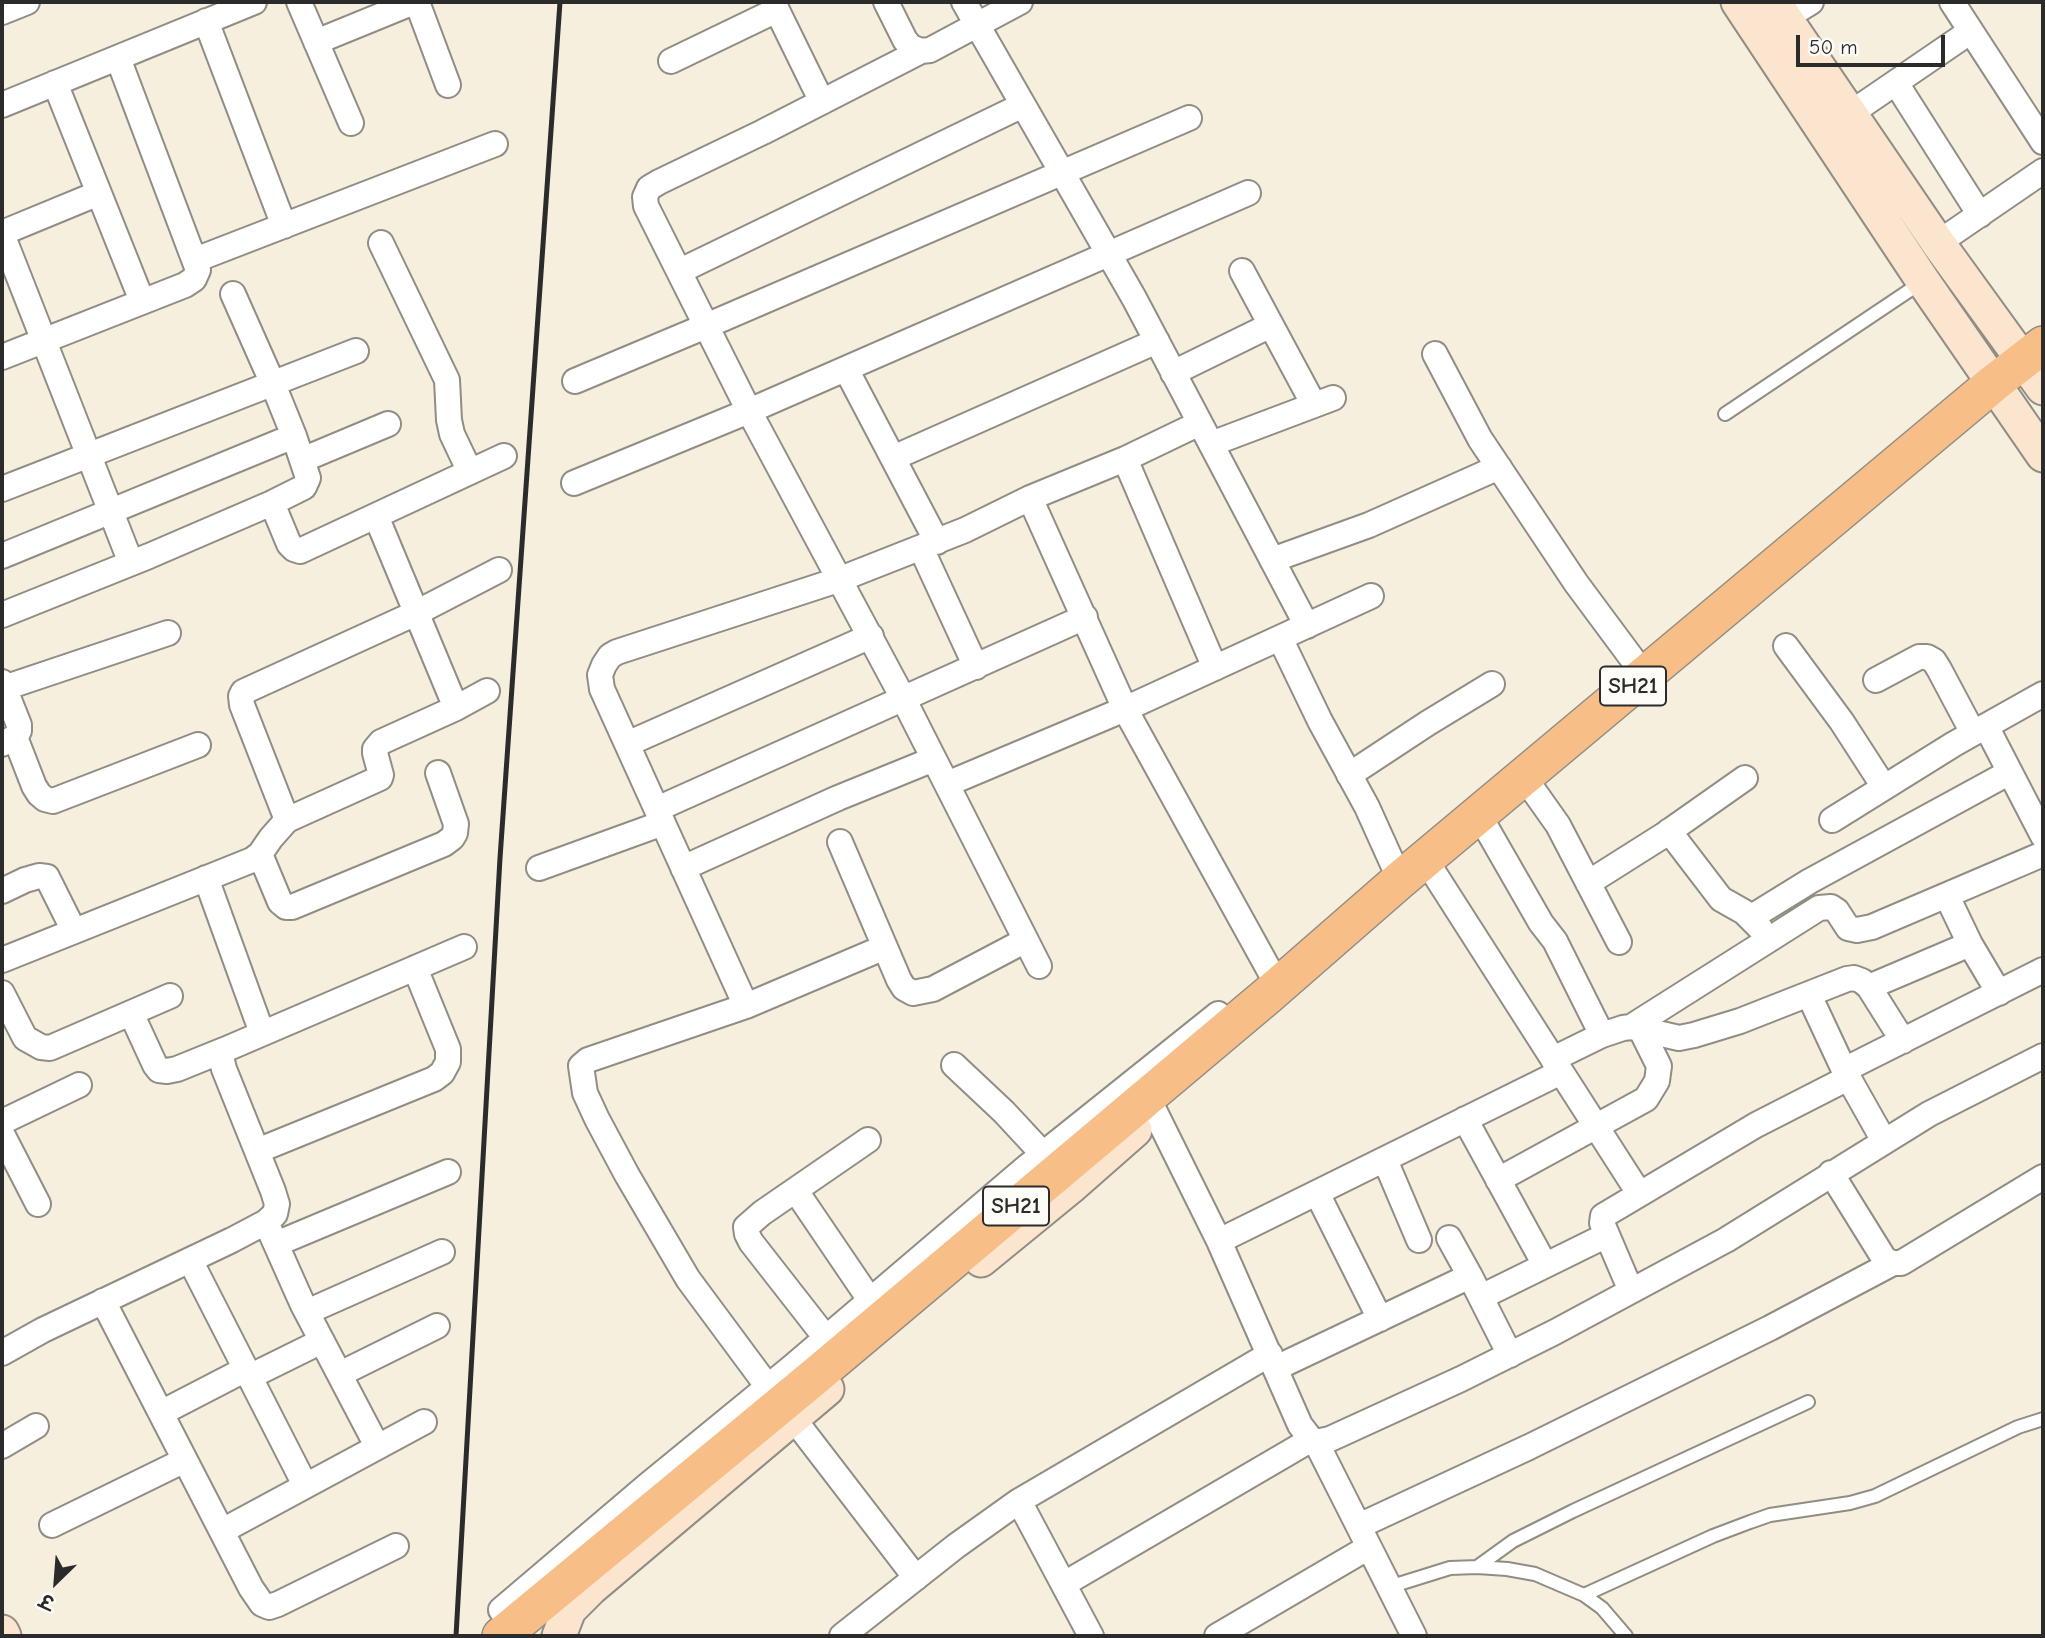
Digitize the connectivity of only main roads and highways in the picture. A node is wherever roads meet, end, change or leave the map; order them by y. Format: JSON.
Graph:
{"nodes":[{"id":1,"x":1738,"y":2,"type":"edge"},
{"id":2,"x":1790,"y":7,"type":"edge"},
{"id":3,"x":2021,"y":370,"type":"edge"},
{"id":4,"x":2043,"y":455,"type":"edge"},
{"id":5,"x":1279,"y":980,"type":"junction"},
{"id":6,"x":501,"y":1623,"type":"edge"},
{"id":7,"x":2,"y":1632,"type":"edge"},
{"id":8,"x":4,"y":1636,"type":"edge"},
{"id":9,"x":558,"y":1636,"type":"edge"}],
"edges":[{"from":1,"to":3,"type":"main road"},
{"from":2,"to":3,"type":"main road"},
{"from":3,"to":4,"type":"main road"},
{"from":3,"to":5,"type":"main road","number":"SH21"},
{"from":5,"to":6,"type":"main road","number":"SH21"},
{"from":5,"to":9,"type":"main road"},
{"from":7,"to":8,"type":"main road"}]}
